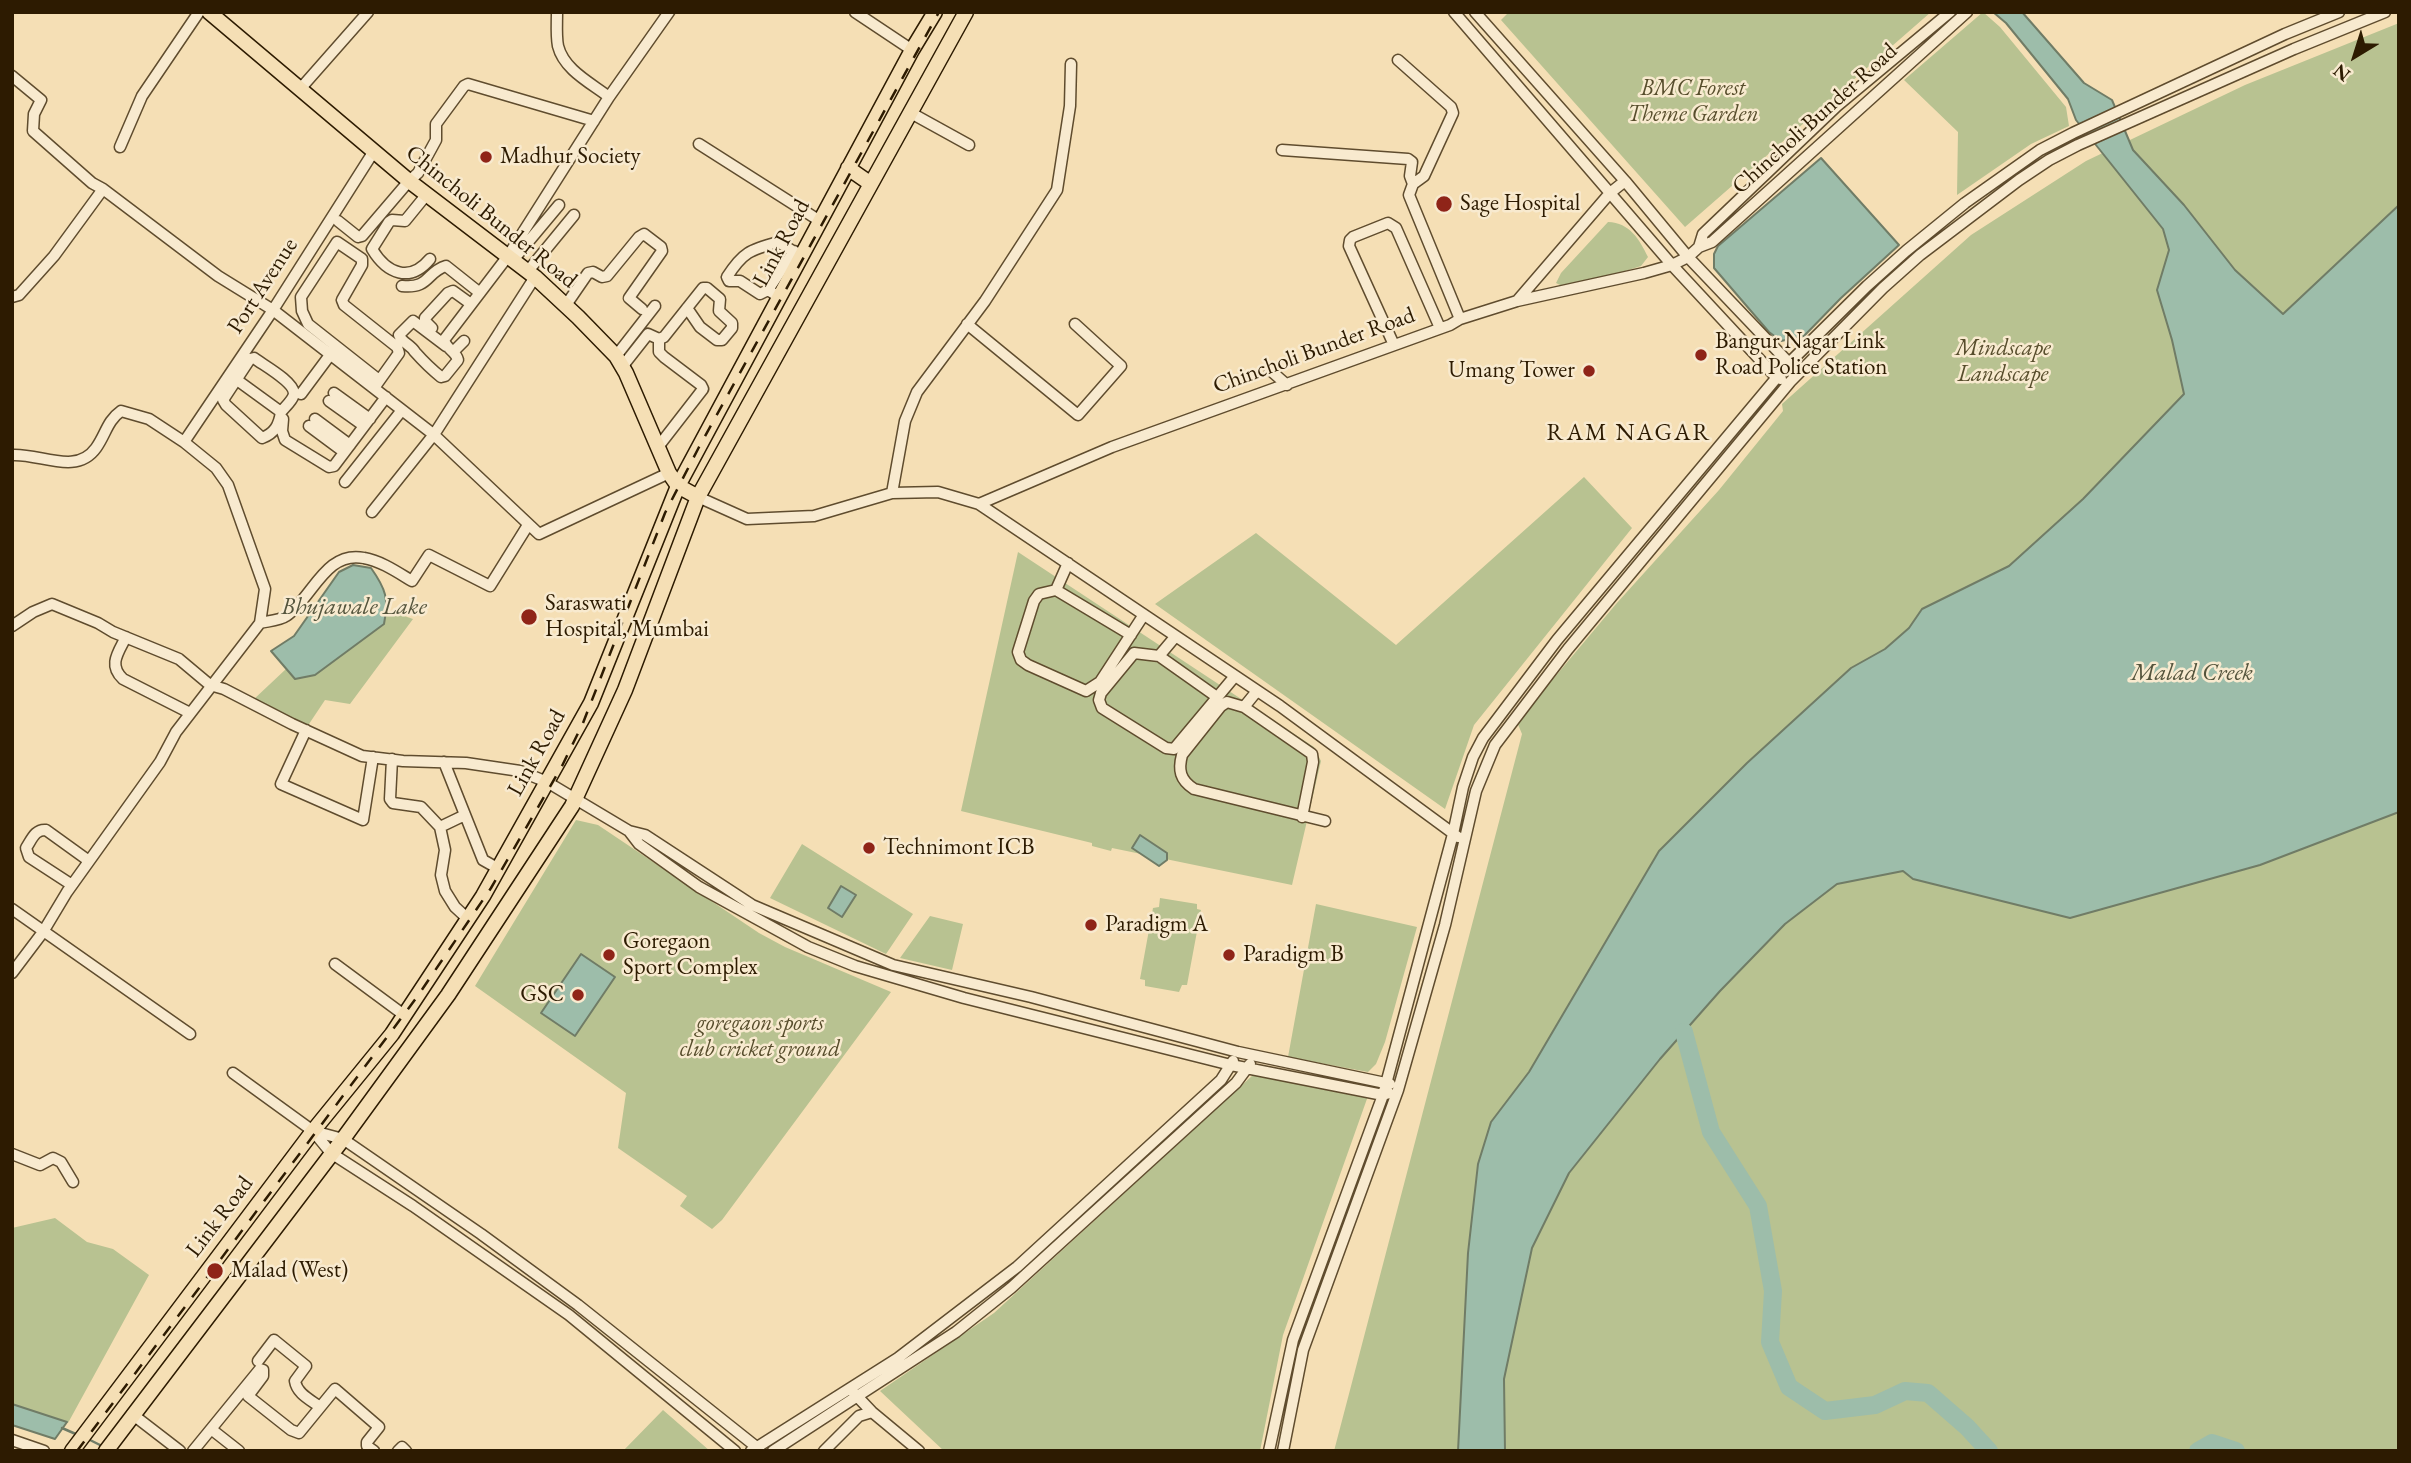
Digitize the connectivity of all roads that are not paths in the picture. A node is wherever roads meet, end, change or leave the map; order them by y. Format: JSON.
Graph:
{"nodes":[{"id":1,"x":199,"y":12,"type":"edge"},
{"id":2,"x":209,"y":12,"type":"edge"},
{"id":3,"x":368,"y":12,"type":"edge"},
{"id":4,"x":557,"y":12,"type":"edge"},
{"id":5,"x":669,"y":12,"type":"edge"},
{"id":6,"x":855,"y":12,"type":"edge"},
{"id":7,"x":935,"y":12,"type":"edge"},
{"id":8,"x":966,"y":12,"type":"edge"},
{"id":9,"x":1454,"y":12,"type":"edge"},
{"id":10,"x":1475,"y":12,"type":"edge"},
{"id":11,"x":1950,"y":12,"type":"edge"},
{"id":12,"x":1967,"y":12,"type":"edge"},
{"id":13,"x":2339,"y":12,"type":"edge"},
{"id":14,"x":2385,"y":12,"type":"edge"},
{"id":15,"x":912,"y":50,"type":"junction"},
{"id":16,"x":1398,"y":60,"type":"dead end"},
{"id":17,"x":1071,"y":64,"type":"dead end"},
{"id":18,"x":12,"y":76,"type":"edge"},
{"id":19,"x":301,"y":88,"type":"junction"},
{"id":20,"x":609,"y":97,"type":"junction"},
{"id":21,"x":911,"y":113,"type":"junction"},
{"id":22,"x":594,"y":121,"type":"junction"},
{"id":23,"x":699,"y":144,"type":"dead end"},
{"id":24,"x":969,"y":145,"type":"dead end"},
{"id":25,"x":120,"y":147,"type":"dead end"},
{"id":26,"x":1282,"y":150,"type":"dead end"},
{"id":27,"x":374,"y":151,"type":"junction"},
{"id":28,"x":848,"y":168,"type":"junction"},
{"id":29,"x":409,"y":180,"type":"junction"},
{"id":30,"x":1625,"y":181,"type":"junction"},
{"id":31,"x":871,"y":184,"type":"junction"},
{"id":32,"x":1413,"y":184,"type":"junction"},
{"id":33,"x":103,"y":189,"type":"junction"},
{"id":34,"x":1610,"y":193,"type":"junction"},
{"id":35,"x":427,"y":194,"type":"junction"},
{"id":36,"x":559,"y":205,"type":"dead end"},
{"id":37,"x":574,"y":215,"type":"dead end"},
{"id":38,"x":338,"y":221,"type":"dead end"},
{"id":39,"x":820,"y":221,"type":"junction"},
{"id":40,"x":318,"y":239,"type":"junction"},
{"id":41,"x":1699,"y":247,"type":"junction"},
{"id":42,"x":331,"y":248,"type":"junction"},
{"id":43,"x":797,"y":253,"type":"junction"},
{"id":44,"x":1688,"y":257,"type":"junction"},
{"id":45,"x":510,"y":258,"type":"junction"},
{"id":46,"x":430,"y":259,"type":"dead end"},
{"id":47,"x":1672,"y":265,"type":"junction"},
{"id":48,"x":532,"y":274,"type":"junction"},
{"id":49,"x":401,"y":286,"type":"dead end"},
{"id":50,"x":288,"y":287,"type":"junction"},
{"id":51,"x":480,"y":293,"type":"junction"},
{"id":52,"x":774,"y":294,"type":"junction"},
{"id":53,"x":301,"y":296,"type":"junction"},
{"id":54,"x":12,"y":297,"type":"edge"},
{"id":55,"x":1517,"y":301,"type":"junction"},
{"id":56,"x":471,"y":304,"type":"junction"},
{"id":57,"x":566,"y":306,"type":"junction"},
{"id":58,"x":655,"y":306,"type":"dead end"},
{"id":59,"x":687,"y":308,"type":"junction"},
{"id":60,"x":642,"y":309,"type":"dead end"},
{"id":61,"x":273,"y":310,"type":"junction"},
{"id":62,"x":1460,"y":319,"type":"junction"},
{"id":63,"x":967,"y":324,"type":"junction"},
{"id":64,"x":1075,"y":324,"type":"dead end"},
{"id":65,"x":1440,"y":328,"type":"junction"},
{"id":66,"x":659,"y":339,"type":"junction"},
{"id":67,"x":464,"y":341,"type":"dead end"},
{"id":68,"x":1394,"y":345,"type":"junction"},
{"id":69,"x":448,"y":346,"type":"junction"},
{"id":70,"x":330,"y":355,"type":"junction"},
{"id":71,"x":619,"y":361,"type":"junction"},
{"id":72,"x":1789,"y":363,"type":"junction"},
{"id":73,"x":1270,"y":370,"type":"dead end"},
{"id":74,"x":233,"y":377,"type":"junction"},
{"id":75,"x":1776,"y":377,"type":"junction"},
{"id":76,"x":1790,"y":382,"type":"junction"},
{"id":77,"x":377,"y":384,"type":"junction"},
{"id":78,"x":1287,"y":385,"type":"junction"},
{"id":79,"x":301,"y":394,"type":"dead end"},
{"id":80,"x":332,"y":397,"type":"dead end"},
{"id":81,"x":386,"y":397,"type":"junction"},
{"id":82,"x":293,"y":405,"type":"dead end"},
{"id":83,"x":402,"y":410,"type":"junction"},
{"id":84,"x":281,"y":412,"type":"junction"},
{"id":85,"x":312,"y":422,"type":"dead end"},
{"id":86,"x":367,"y":422,"type":"junction"},
{"id":87,"x":433,"y":435,"type":"junction"},
{"id":88,"x":184,"y":442,"type":"junction"},
{"id":89,"x":658,"y":447,"type":"junction"},
{"id":90,"x":347,"y":448,"type":"junction"},
{"id":91,"x":12,"y":455,"type":"edge"},
{"id":92,"x":669,"y":473,"type":"junction"},
{"id":93,"x":345,"y":482,"type":"dead end"},
{"id":94,"x":678,"y":486,"type":"junction"},
{"id":95,"x":892,"y":493,"type":"junction"},
{"id":96,"x":698,"y":498,"type":"junction"},
{"id":97,"x":978,"y":504,"type":"junction"},
{"id":98,"x":372,"y":512,"type":"dead end"},
{"id":99,"x":528,"y":525,"type":"junction"},
{"id":100,"x":1068,"y":563,"type":"junction"},
{"id":101,"x":1056,"y":590,"type":"junction"},
{"id":102,"x":1143,"y":616,"type":"junction"},
{"id":103,"x":260,"y":623,"type":"junction"},
{"id":104,"x":12,"y":626,"type":"edge"},
{"id":105,"x":1131,"y":635,"type":"junction"},
{"id":106,"x":126,"y":637,"type":"junction"},
{"id":107,"x":1175,"y":637,"type":"junction"},
{"id":108,"x":1159,"y":656,"type":"junction"},
{"id":109,"x":1234,"y":676,"type":"junction"},
{"id":110,"x":210,"y":685,"type":"junction"},
{"id":111,"x":1257,"y":691,"type":"junction"},
{"id":112,"x":1217,"y":697,"type":"junction"},
{"id":113,"x":1244,"y":707,"type":"junction"},
{"id":114,"x":190,"y":713,"type":"junction"},
{"id":115,"x":306,"y":730,"type":"junction"},
{"id":116,"x":373,"y":757,"type":"junction"},
{"id":117,"x":392,"y":759,"type":"junction"},
{"id":118,"x":444,"y":762,"type":"junction"},
{"id":119,"x":547,"y":782,"type":"junction"},
{"id":120,"x":573,"y":803,"type":"junction"},
{"id":121,"x":465,"y":815,"type":"junction"},
{"id":122,"x":1302,"y":817,"type":"junction"},
{"id":123,"x":1325,"y":821,"type":"dead end"},
{"id":124,"x":440,"y":827,"type":"junction"},
{"id":125,"x":629,"y":831,"type":"junction"},
{"id":126,"x":1453,"y":834,"type":"junction"},
{"id":127,"x":1464,"y":840,"type":"junction"},
{"id":128,"x":89,"y":861,"type":"junction"},
{"id":129,"x":499,"y":869,"type":"junction"},
{"id":130,"x":72,"y":885,"type":"junction"},
{"id":131,"x":12,"y":909,"type":"edge"},
{"id":132,"x":468,"y":919,"type":"junction"},
{"id":133,"x":43,"y":932,"type":"junction"},
{"id":134,"x":335,"y":964,"type":"dead end"},
{"id":135,"x":12,"y":973,"type":"edge"},
{"id":136,"x":958,"y":981,"type":"junction"},
{"id":137,"x":956,"y":996,"type":"junction"},
{"id":138,"x":404,"y":1015,"type":"junction"},
{"id":139,"x":190,"y":1034,"type":"dead end"},
{"id":140,"x":1238,"y":1052,"type":"junction"},
{"id":141,"x":1256,"y":1056,"type":"junction"},
{"id":142,"x":1231,"y":1065,"type":"junction"},
{"id":143,"x":1247,"y":1068,"type":"junction"},
{"id":144,"x":233,"y":1073,"type":"dead end"},
{"id":145,"x":1387,"y":1082,"type":"junction"},
{"id":146,"x":1398,"y":1090,"type":"junction"},
{"id":147,"x":1383,"y":1095,"type":"junction"},
{"id":148,"x":313,"y":1131,"type":"junction"},
{"id":149,"x":343,"y":1139,"type":"junction"},
{"id":150,"x":331,"y":1153,"type":"junction"},
{"id":151,"x":12,"y":1154,"type":"edge"},
{"id":152,"x":73,"y":1182,"type":"dead end"},
{"id":153,"x":481,"y":1234,"type":"junction"},
{"id":154,"x":472,"y":1247,"type":"junction"},
{"id":155,"x":990,"y":1288,"type":"junction"},
{"id":156,"x":999,"y":1298,"type":"junction"},
{"id":157,"x":578,"y":1305,"type":"junction"},
{"id":158,"x":569,"y":1315,"type":"junction"},
{"id":159,"x":258,"y":1361,"type":"dead end"},
{"id":160,"x":659,"y":1370,"type":"junction"},
{"id":161,"x":650,"y":1382,"type":"junction"},
{"id":162,"x":853,"y":1393,"type":"junction"},
{"id":163,"x":320,"y":1407,"type":"junction"},
{"id":164,"x":872,"y":1412,"type":"junction"},
{"id":165,"x":132,"y":1415,"type":"junction"},
{"id":166,"x":211,"y":1429,"type":"junction"},
{"id":167,"x":12,"y":1440,"type":"edge"},
{"id":168,"x":73,"y":1449,"type":"edge"},
{"id":169,"x":756,"y":1449,"type":"edge"},
{"id":170,"x":44,"y":1451,"type":"edge"},
{"id":171,"x":106,"y":1451,"type":"edge"},
{"id":172,"x":180,"y":1451,"type":"edge"},
{"id":173,"x":193,"y":1451,"type":"edge"},
{"id":174,"x":239,"y":1451,"type":"edge"},
{"id":175,"x":374,"y":1451,"type":"edge"},
{"id":176,"x":398,"y":1451,"type":"edge"},
{"id":177,"x":406,"y":1451,"type":"edge"},
{"id":178,"x":735,"y":1451,"type":"edge"},
{"id":179,"x":773,"y":1451,"type":"edge"},
{"id":180,"x":824,"y":1451,"type":"edge"},
{"id":181,"x":919,"y":1451,"type":"edge"},
{"id":182,"x":1269,"y":1451,"type":"edge"},
{"id":183,"x":1283,"y":1451,"type":"edge"}],
"edges":[{"from":1,"to":25,"type":"street"},
{"from":2,"to":19,"type":"main road","name":"Chincholi Bunder Road"},
{"from":3,"to":19,"type":"street"},
{"from":4,"to":20,"type":"street"},
{"from":5,"to":20,"type":"street"},
{"from":6,"to":15,"type":"street"},
{"from":7,"to":15,"type":"main road","name":"Link Road"},
{"from":8,"to":21,"type":"main road"},
{"from":9,"to":34,"type":"street"},
{"from":10,"to":30,"type":"street"},
{"from":11,"to":41,"type":"street","name":"Chincholi Bunder Road"},
{"from":12,"to":41,"type":"street","name":"Chincholi Bunder Road"},
{"from":13,"to":72,"type":"street"},
{"from":14,"to":76,"type":"street"},
{"from":15,"to":28,"type":"main road","name":"Link Road"},
{"from":16,"to":32,"type":"street"},
{"from":17,"to":63,"type":"street"},
{"from":18,"to":33,"type":"street"},
{"from":19,"to":27,"type":"main road","name":"Chincholi Bunder Road"},
{"from":20,"to":22,"type":"street"},
{"from":21,"to":24,"type":"street"},
{"from":21,"to":31,"type":"main road"},
{"from":22,"to":29,"type":"street"},
{"from":22,"to":45,"type":"street"},
{"from":23,"to":39,"type":"street"},
{"from":26,"to":32,"type":"street"},
{"from":27,"to":29,"type":"main road","name":"Chincholi Bunder Road"},
{"from":27,"to":40,"type":"street","name":"Port Avenue"},
{"from":28,"to":31,"type":"main road"},
{"from":28,"to":39,"type":"main road","name":"Link Road"},
{"from":29,"to":35,"type":"main road","name":"Chincholi Bunder Road"},
{"from":29,"to":38,"type":"street"},
{"from":30,"to":34,"type":"street"},
{"from":30,"to":44,"type":"street"},
{"from":31,"to":96,"type":"main road"},
{"from":32,"to":62,"type":"street"},
{"from":33,"to":54,"type":"street"},
{"from":33,"to":61,"type":"street"},
{"from":34,"to":47,"type":"street"},
{"from":34,"to":55,"type":"street"},
{"from":35,"to":45,"type":"main road","name":"Chincholi Bunder Road"},
{"from":35,"to":46,"type":"street"},
{"from":36,"to":45,"type":"street"},
{"from":37,"to":48,"type":"street"},
{"from":39,"to":43,"type":"main road","name":"Link Road"},
{"from":40,"to":42,"type":"street"},
{"from":40,"to":50,"type":"street","name":"Port Avenue"},
{"from":41,"to":44,"type":"street","name":"Chincholi Bunder Road"},
{"from":42,"to":53,"type":"street"},
{"from":42,"to":77,"type":"street"},
{"from":43,"to":52,"type":"main road","name":"Link Road"},
{"from":43,"to":52,"type":"street"},
{"from":44,"to":47,"type":"street","name":"Chincholi Bunder Road"},
{"from":44,"to":72,"type":"street"},
{"from":45,"to":48,"type":"main road","name":"Chincholi Bunder Road"},
{"from":45,"to":51,"type":"street"},
{"from":47,"to":55,"type":"street","name":"Chincholi Bunder Road"},
{"from":47,"to":75,"type":"street"},
{"from":48,"to":57,"type":"main road","name":"Chincholi Bunder Road"},
{"from":48,"to":87,"type":"street"},
{"from":49,"to":51,"type":"street"},
{"from":50,"to":53,"type":"street"},
{"from":50,"to":61,"type":"street","name":"Port Avenue"},
{"from":51,"to":56,"type":"street"},
{"from":52,"to":94,"type":"main road","name":"Link Road"},
{"from":53,"to":77,"type":"street"},
{"from":55,"to":62,"type":"street","name":"Chincholi Bunder Road"},
{"from":56,"to":69,"type":"street"},
{"from":56,"to":69,"type":"street"},
{"from":57,"to":60,"type":"street"},
{"from":57,"to":71,"type":"main road","name":"Chincholi Bunder Road"},
{"from":58,"to":71,"type":"street"},
{"from":59,"to":59,"type":"street"},
{"from":59,"to":66,"type":"street"},
{"from":61,"to":70,"type":"street"},
{"from":61,"to":74,"type":"street","name":"Port Avenue"},
{"from":62,"to":65,"type":"street","name":"Chincholi Bunder Road"},
{"from":63,"to":64,"type":"street"},
{"from":63,"to":95,"type":"street"},
{"from":65,"to":68,"type":"street","name":"Chincholi Bunder Road"},
{"from":65,"to":68,"type":"street"},
{"from":66,"to":71,"type":"street"},
{"from":66,"to":89,"type":"street"},
{"from":67,"to":69,"type":"street"},
{"from":68,"to":78,"type":"street","name":"Chincholi Bunder Road"},
{"from":69,"to":69,"type":"street"},
{"from":70,"to":77,"type":"street"},
{"from":70,"to":79,"type":"street"},
{"from":71,"to":89,"type":"main road","name":"Chincholi Bunder Road"},
{"from":72,"to":75,"type":"street"},
{"from":72,"to":76,"type":"street"},
{"from":73,"to":78,"type":"street"},
{"from":74,"to":84,"type":"street"},
{"from":74,"to":84,"type":"street"},
{"from":74,"to":84,"type":"street"},
{"from":74,"to":88,"type":"street","name":"Port Avenue"},
{"from":75,"to":76,"type":"street"},
{"from":75,"to":126,"type":"street"},
{"from":76,"to":127,"type":"street"},
{"from":77,"to":81,"type":"street"},
{"from":78,"to":97,"type":"street","name":"Chincholi Bunder Road"},
{"from":80,"to":86,"type":"street"},
{"from":81,"to":83,"type":"street"},
{"from":81,"to":86,"type":"street"},
{"from":82,"to":90,"type":"street"},
{"from":83,"to":87,"type":"street"},
{"from":83,"to":93,"type":"street"},
{"from":85,"to":90,"type":"street"},
{"from":86,"to":90,"type":"street"},
{"from":87,"to":98,"type":"street"},
{"from":87,"to":99,"type":"street"},
{"from":88,"to":91,"type":"street"},
{"from":88,"to":103,"type":"street"},
{"from":89,"to":92,"type":"main road","name":"Chincholi Bunder Road"},
{"from":92,"to":94,"type":"main road","name":"Chincholi Bunder Road"},
{"from":92,"to":99,"type":"street"},
{"from":94,"to":96,"type":"main road","name":"Chincholi Bunder Road"},
{"from":94,"to":119,"type":"main road","name":"Link Road"},
{"from":95,"to":96,"type":"street","name":"Chincholi Bunder Road"},
{"from":95,"to":97,"type":"street","name":"Chincholi Bunder Road"},
{"from":96,"to":120,"type":"main road"},
{"from":97,"to":100,"type":"street","name":"Chincholi Bunder Road"},
{"from":99,"to":103,"type":"street"},
{"from":100,"to":101,"type":"street"},
{"from":100,"to":102,"type":"street","name":"Chincholi Bunder Road"},
{"from":101,"to":105,"type":"street"},
{"from":101,"to":105,"type":"street"},
{"from":102,"to":105,"type":"street"},
{"from":102,"to":107,"type":"street","name":"Chincholi Bunder Road"},
{"from":103,"to":110,"type":"street"},
{"from":104,"to":106,"type":"street"},
{"from":106,"to":110,"type":"street"},
{"from":106,"to":114,"type":"street"},
{"from":107,"to":108,"type":"street"},
{"from":107,"to":109,"type":"street","name":"Chincholi Bunder Road"},
{"from":108,"to":112,"type":"street"},
{"from":108,"to":112,"type":"street"},
{"from":109,"to":111,"type":"street","name":"Chincholi Bunder Road"},
{"from":109,"to":112,"type":"street"},
{"from":110,"to":114,"type":"street"},
{"from":110,"to":115,"type":"street"},
{"from":111,"to":113,"type":"street"},
{"from":111,"to":126,"type":"street","name":"Chincholi Bunder Road"},
{"from":113,"to":122,"type":"street"},
{"from":113,"to":122,"type":"street"},
{"from":114,"to":128,"type":"street"},
{"from":115,"to":116,"type":"street"},
{"from":115,"to":116,"type":"street"},
{"from":116,"to":117,"type":"street"},
{"from":117,"to":118,"type":"street"},
{"from":117,"to":124,"type":"street"},
{"from":118,"to":119,"type":"street"},
{"from":118,"to":121,"type":"street"},
{"from":119,"to":120,"type":"street"},
{"from":119,"to":129,"type":"main road","name":"Link Road"},
{"from":120,"to":125,"type":"street"},
{"from":120,"to":149,"type":"main road"},
{"from":121,"to":124,"type":"street"},
{"from":121,"to":129,"type":"street"},
{"from":122,"to":123,"type":"street"},
{"from":124,"to":132,"type":"street"},
{"from":125,"to":136,"type":"street"},
{"from":125,"to":137,"type":"street"},
{"from":126,"to":127,"type":"street","name":"Chincholi Bunder Road"},
{"from":126,"to":145,"type":"street"},
{"from":127,"to":146,"type":"street"},
{"from":128,"to":130,"type":"street"},
{"from":128,"to":130,"type":"street"},
{"from":129,"to":132,"type":"main road","name":"Link Road"},
{"from":130,"to":133,"type":"street"},
{"from":131,"to":133,"type":"street"},
{"from":132,"to":138,"type":"main road","name":"Link Road"},
{"from":133,"to":135,"type":"street"},
{"from":133,"to":139,"type":"street"},
{"from":134,"to":138,"type":"street"},
{"from":136,"to":137,"type":"street"},
{"from":136,"to":140,"type":"street"},
{"from":137,"to":142,"type":"street"},
{"from":138,"to":148,"type":"main road","name":"Link Road"},
{"from":140,"to":141,"type":"street"},
{"from":140,"to":142,"type":"street"},
{"from":141,"to":143,"type":"street"},
{"from":141,"to":145,"type":"street"},
{"from":142,"to":143,"type":"street"},
{"from":142,"to":155,"type":"street"},
{"from":143,"to":147,"type":"street"},
{"from":143,"to":156,"type":"street"},
{"from":144,"to":148,"type":"street"},
{"from":145,"to":146,"type":"street"},
{"from":145,"to":147,"type":"street"},
{"from":146,"to":147,"type":"street"},
{"from":146,"to":183,"type":"street"},
{"from":147,"to":182,"type":"street"},
{"from":148,"to":149,"type":"street"},
{"from":148,"to":150,"type":"street"},
{"from":148,"to":168,"type":"main road","name":"Link Road"},
{"from":149,"to":150,"type":"main road"},
{"from":149,"to":153,"type":"street"},
{"from":150,"to":154,"type":"street"},
{"from":150,"to":165,"type":"main road"},
{"from":151,"to":152,"type":"street"},
{"from":153,"to":154,"type":"street"},
{"from":153,"to":157,"type":"street"},
{"from":154,"to":158,"type":"street"},
{"from":155,"to":156,"type":"street"},
{"from":155,"to":162,"type":"street"},
{"from":156,"to":162,"type":"street"},
{"from":157,"to":158,"type":"street"},
{"from":157,"to":160,"type":"street"},
{"from":158,"to":161,"type":"street"},
{"from":159,"to":163,"type":"street"},
{"from":160,"to":161,"type":"street"},
{"from":160,"to":169,"type":"street"},
{"from":161,"to":178,"type":"street"},
{"from":162,"to":164,"type":"street"},
{"from":162,"to":169,"type":"street"},
{"from":162,"to":179,"type":"street"},
{"from":163,"to":166,"type":"street"},
{"from":163,"to":175,"type":"street"},
{"from":164,"to":180,"type":"street"},
{"from":164,"to":181,"type":"street"},
{"from":165,"to":171,"type":"main road"},
{"from":165,"to":172,"type":"street"},
{"from":166,"to":173,"type":"street"},
{"from":166,"to":174,"type":"street"},
{"from":167,"to":170,"type":"street"},
{"from":176,"to":177,"type":"street"}]}
